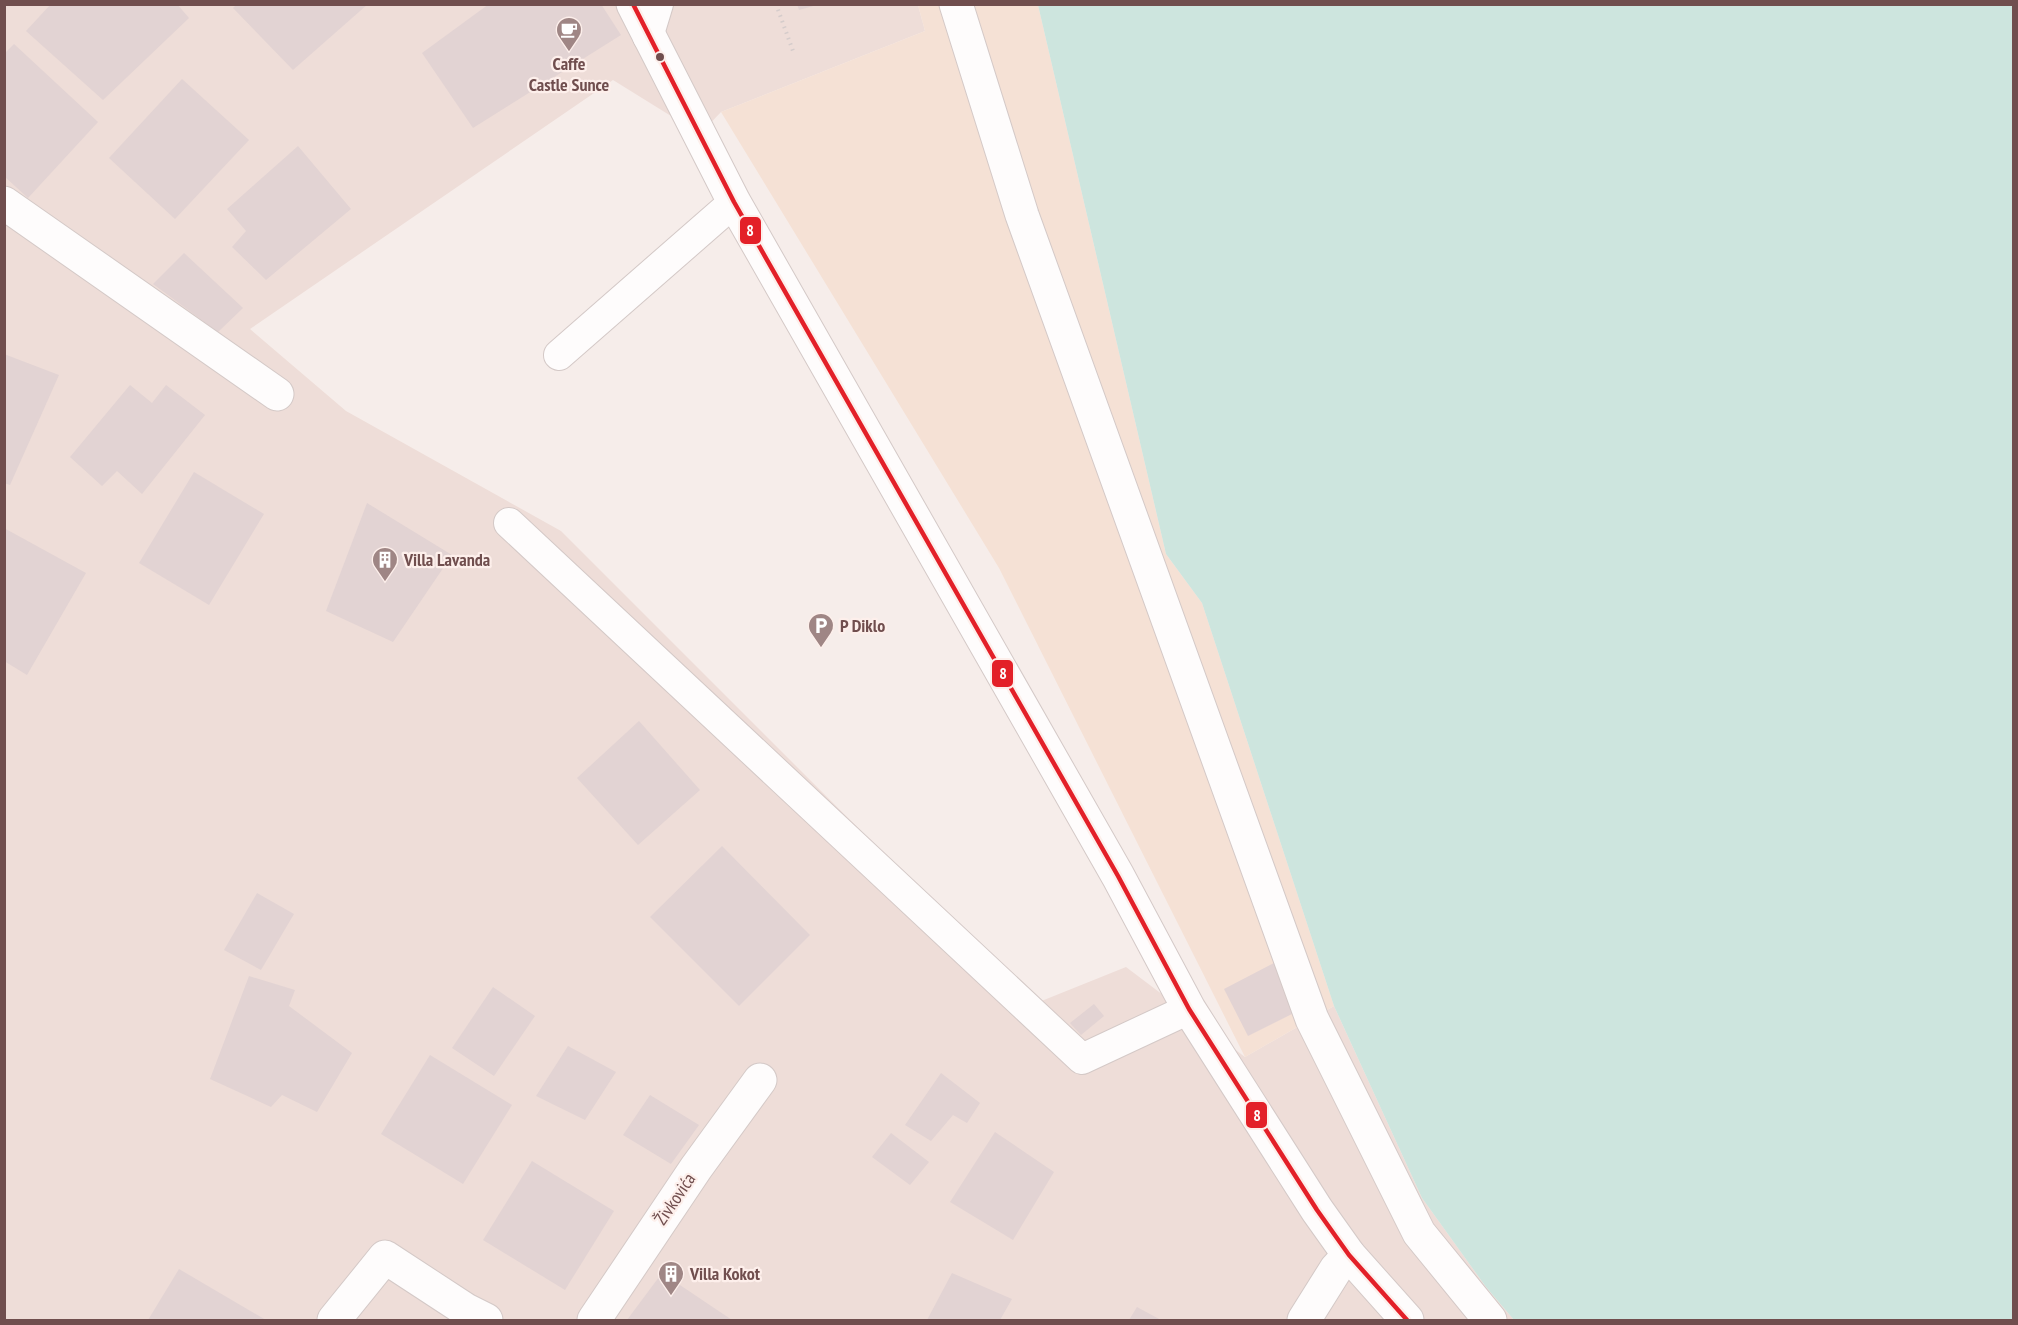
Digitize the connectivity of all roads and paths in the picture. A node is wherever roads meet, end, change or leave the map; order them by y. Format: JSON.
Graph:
{"nodes":[{"id":1,"x":633,"y":4,"type":"edge"},
{"id":2,"x":658,"y":4,"type":"edge"},
{"id":3,"x":776,"y":4,"type":"edge"},
{"id":4,"x":956,"y":4,"type":"edge"},
{"id":5,"x":648,"y":37,"type":"junction"},
{"id":6,"x":793,"y":51,"type":"dead end"},
{"id":7,"x":734,"y":202,"type":"junction"},
{"id":8,"x":4,"y":203,"type":"edge"},
{"id":9,"x":559,"y":356,"type":"dead end"},
{"id":10,"x":277,"y":393,"type":"dead end"},
{"id":11,"x":509,"y":524,"type":"dead end"},
{"id":12,"x":1189,"y":1009,"type":"junction"},
{"id":13,"x":760,"y":1080,"type":"dead end"},
{"id":14,"x":1349,"y":1255,"type":"junction"},
{"id":15,"x":334,"y":1320,"type":"edge"},
{"id":16,"x":486,"y":1320,"type":"edge"},
{"id":17,"x":594,"y":1320,"type":"edge"},
{"id":18,"x":1304,"y":1320,"type":"edge"},
{"id":19,"x":1407,"y":1320,"type":"edge"},
{"id":20,"x":1490,"y":1320,"type":"edge"}],
"edges":[{"from":1,"to":5,"type":"street"},
{"from":2,"to":5,"type":"lane"},
{"from":3,"to":6,"type":"path"},
{"from":4,"to":20,"type":"street"},
{"from":5,"to":7,"type":"street"},
{"from":7,"to":9,"type":"lane"},
{"from":7,"to":12,"type":"street"},
{"from":8,"to":10,"type":"street"},
{"from":11,"to":12,"type":"lane"},
{"from":12,"to":14,"type":"street"},
{"from":13,"to":17,"type":"street","name":"Živkovića"},
{"from":14,"to":18,"type":"street"},
{"from":14,"to":19,"type":"street"},
{"from":15,"to":16,"type":"street"}]}
